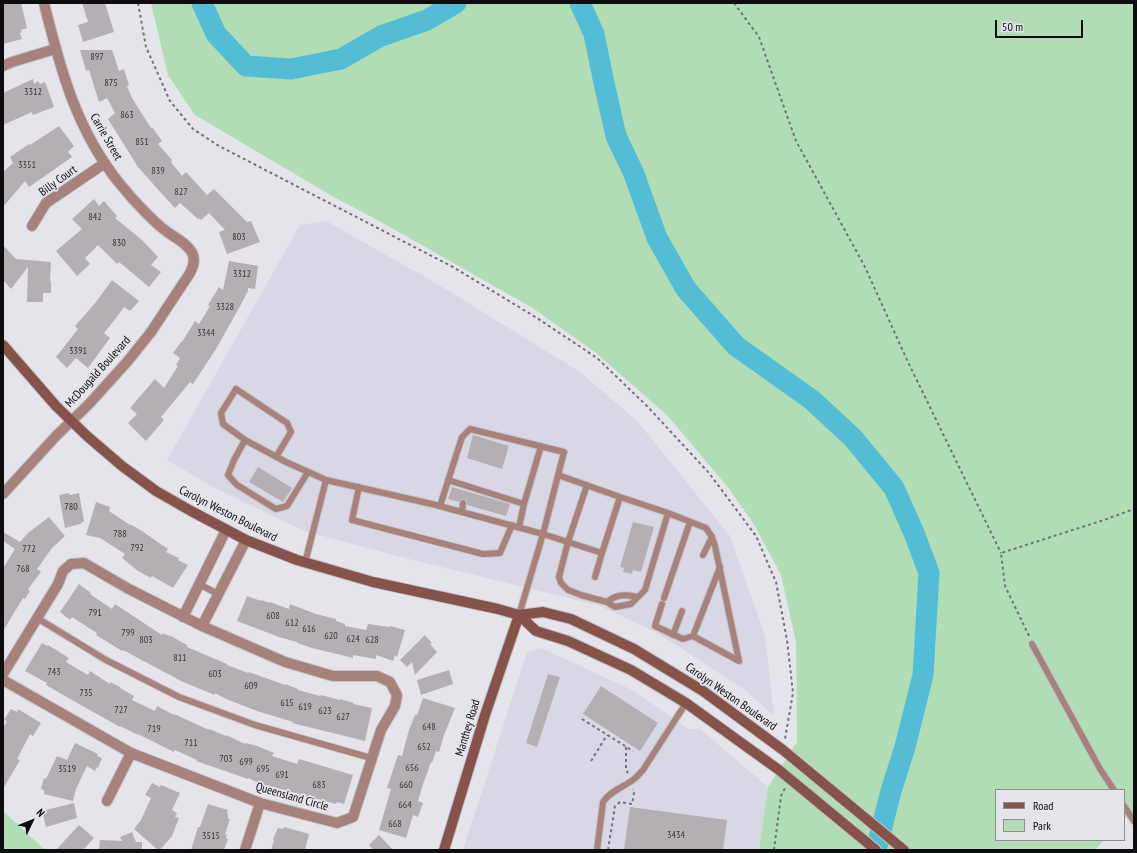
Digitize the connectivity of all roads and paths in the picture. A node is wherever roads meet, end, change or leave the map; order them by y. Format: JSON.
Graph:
{"nodes":[{"id":1,"x":44,"y":3,"type":"edge"},
{"id":2,"x":138,"y":3,"type":"edge"},
{"id":3,"x":734,"y":3,"type":"edge"},
{"id":4,"x":56,"y":50,"type":"junction"},
{"id":5,"x":3,"y":66,"type":"edge"},
{"id":6,"x":106,"y":163,"type":"junction"},
{"id":7,"x":32,"y":226,"type":"dead end"},
{"id":8,"x":193,"y":255,"type":"joint"},
{"id":9,"x":3,"y":345,"type":"edge"},
{"id":10,"x":71,"y":421,"type":"junction"},
{"id":11,"x":245,"y":440,"type":"junction"},
{"id":12,"x":541,"y":446,"type":"junction"},
{"id":13,"x":276,"y":457,"type":"junction"},
{"id":14,"x":308,"y":472,"type":"junction"},
{"id":15,"x":558,"y":475,"type":"junction"},
{"id":16,"x":326,"y":480,"type":"junction"},
{"id":17,"x":448,"y":480,"type":"junction"},
{"id":18,"x":587,"y":485,"type":"junction"},
{"id":19,"x":359,"y":487,"type":"junction"},
{"id":20,"x":3,"y":494,"type":"edge"},
{"id":21,"x":620,"y":497,"type":"junction"},
{"id":22,"x":463,"y":503,"type":"dead end"},
{"id":23,"x":524,"y":504,"type":"junction"},
{"id":24,"x":440,"y":506,"type":"junction"},
{"id":25,"x":476,"y":507,"type":"dead end"},
{"id":26,"x":1134,"y":509,"type":"edge"},
{"id":27,"x":486,"y":510,"type":"dead end"},
{"id":28,"x":462,"y":512,"type":"junction"},
{"id":29,"x":668,"y":513,"type":"junction"},
{"id":30,"x":498,"y":514,"type":"dead end"},
{"id":31,"x":474,"y":515,"type":"junction"},
{"id":32,"x":484,"y":518,"type":"junction"},
{"id":33,"x":497,"y":521,"type":"junction"},
{"id":34,"x":690,"y":522,"type":"junction"},
{"id":35,"x":516,"y":526,"type":"junction"},
{"id":36,"x":226,"y":530,"type":"junction"},
{"id":37,"x":543,"y":534,"type":"junction"},
{"id":38,"x":712,"y":537,"type":"junction"},
{"id":39,"x":246,"y":540,"type":"junction"},
{"id":40,"x":568,"y":542,"type":"junction"},
{"id":41,"x":602,"y":553,"type":"junction"},
{"id":42,"x":1001,"y":553,"type":"junction"},
{"id":43,"x":703,"y":555,"type":"dead end"},
{"id":44,"x":305,"y":563,"type":"junction"},
{"id":45,"x":720,"y":566,"type":"junction"},
{"id":46,"x":595,"y":577,"type":"dead end"},
{"id":47,"x":199,"y":584,"type":"junction"},
{"id":48,"x":218,"y":594,"type":"junction"},
{"id":49,"x":637,"y":598,"type":"junction"},
{"id":50,"x":607,"y":602,"type":"junction"},
{"id":51,"x":682,"y":611,"type":"dead end"},
{"id":52,"x":519,"y":615,"type":"junction"},
{"id":53,"x":183,"y":617,"type":"junction"},
{"id":54,"x":37,"y":618,"type":"junction"},
{"id":55,"x":202,"y":626,"type":"junction"},
{"id":56,"x":673,"y":635,"type":"junction"},
{"id":57,"x":693,"y":636,"type":"junction"},
{"id":58,"x":1032,"y":644,"type":"joint"},
{"id":59,"x":3,"y":674,"type":"edge"},
{"id":60,"x":3,"y":680,"type":"edge"},
{"id":61,"x":686,"y":703,"type":"junction"},
{"id":62,"x":582,"y":719,"type":"dead end"},
{"id":63,"x":607,"y":735,"type":"junction"},
{"id":64,"x":626,"y":747,"type":"junction"},
{"id":65,"x":783,"y":750,"type":"junction"},
{"id":66,"x":633,"y":751,"type":"dead end"},
{"id":67,"x":131,"y":753,"type":"junction"},
{"id":68,"x":371,"y":758,"type":"junction"},
{"id":69,"x":591,"y":760,"type":"dead end"},
{"id":70,"x":631,"y":781,"type":"junction"},
{"id":71,"x":793,"y":782,"type":"junction"},
{"id":72,"x":1113,"y":789,"type":"edge"},
{"id":73,"x":107,"y":801,"type":"dead end"},
{"id":74,"x":260,"y":803,"type":"junction"},
{"id":75,"x":1125,"y":808,"type":"edge"},
{"id":76,"x":1134,"y":821,"type":"edge"},
{"id":77,"x":244,"y":850,"type":"edge"},
{"id":78,"x":444,"y":850,"type":"edge"},
{"id":79,"x":597,"y":850,"type":"edge"},
{"id":80,"x":608,"y":850,"type":"edge"},
{"id":81,"x":774,"y":850,"type":"edge"},
{"id":82,"x":876,"y":850,"type":"edge"},
{"id":83,"x":904,"y":850,"type":"edge"}],
"edges":[{"from":1,"to":4,"type":"street","name":"Carrie Street"},
{"from":2,"to":65,"type":"path"},
{"from":3,"to":42,"type":"path"},
{"from":4,"to":5,"type":"street"},
{"from":4,"to":6,"type":"street","name":"Carrie Street"},
{"from":6,"to":7,"type":"street","name":"Billy Court"},
{"from":6,"to":8,"type":"street","name":"Carrie Street"},
{"from":8,"to":10,"type":"street","name":"McDougald Boulevard"},
{"from":9,"to":10,"type":"street","name":"Carolyn Weston Boulevard"},
{"from":10,"to":20,"type":"street","name":"McDougald Boulevard"},
{"from":10,"to":36,"type":"street","name":"Carolyn Weston Boulevard"},
{"from":11,"to":13,"type":"lane"},
{"from":11,"to":13,"type":"lane"},
{"from":11,"to":14,"type":"lane"},
{"from":12,"to":15,"type":"lane"},
{"from":12,"to":17,"type":"lane"},
{"from":12,"to":23,"type":"lane"},
{"from":13,"to":14,"type":"lane"},
{"from":14,"to":16,"type":"lane"},
{"from":15,"to":18,"type":"lane"},
{"from":15,"to":37,"type":"lane"},
{"from":16,"to":19,"type":"lane"},
{"from":16,"to":44,"type":"lane"},
{"from":17,"to":23,"type":"lane"},
{"from":17,"to":24,"type":"lane"},
{"from":18,"to":21,"type":"lane"},
{"from":18,"to":40,"type":"lane"},
{"from":19,"to":24,"type":"lane"},
{"from":19,"to":35,"type":"lane"},
{"from":21,"to":29,"type":"lane"},
{"from":21,"to":41,"type":"lane"},
{"from":22,"to":28,"type":"lane"},
{"from":23,"to":35,"type":"lane"},
{"from":24,"to":28,"type":"lane"},
{"from":25,"to":31,"type":"lane"},
{"from":26,"to":42,"type":"path"},
{"from":27,"to":32,"type":"lane"},
{"from":28,"to":31,"type":"lane"},
{"from":29,"to":34,"type":"lane"},
{"from":29,"to":49,"type":"lane"},
{"from":30,"to":33,"type":"lane"},
{"from":31,"to":32,"type":"lane"},
{"from":32,"to":33,"type":"lane"},
{"from":33,"to":35,"type":"lane"},
{"from":34,"to":38,"type":"lane"},
{"from":34,"to":56,"type":"lane"},
{"from":35,"to":37,"type":"lane"},
{"from":36,"to":39,"type":"street","name":"Carolyn Weston Boulevard"},
{"from":36,"to":47,"type":"street"},
{"from":37,"to":40,"type":"lane"},
{"from":37,"to":52,"type":"lane"},
{"from":38,"to":43,"type":"lane"},
{"from":38,"to":45,"type":"lane"},
{"from":39,"to":44,"type":"street","name":"Carolyn Weston Boulevard"},
{"from":39,"to":48,"type":"street"},
{"from":40,"to":41,"type":"lane"},
{"from":40,"to":50,"type":"lane"},
{"from":41,"to":46,"type":"lane"},
{"from":42,"to":58,"type":"path"},
{"from":44,"to":52,"type":"street","name":"Carolyn Weston Boulevard"},
{"from":45,"to":57,"type":"lane"},
{"from":45,"to":57,"type":"lane"},
{"from":47,"to":48,"type":"lane"},
{"from":47,"to":53,"type":"street"},
{"from":48,"to":55,"type":"street"},
{"from":49,"to":50,"type":"lane"},
{"from":49,"to":50,"type":"lane"},
{"from":51,"to":56,"type":"lane"},
{"from":52,"to":61,"type":"street","name":"Carolyn Weston Boulevard"},
{"from":52,"to":65,"type":"street","name":"Carolyn Weston Boulevard"},
{"from":52,"to":78,"type":"street","name":"Manthey Road"},
{"from":53,"to":54,"type":"street","name":"Queensland Circle"},
{"from":53,"to":55,"type":"street","name":"Queensland Circle"},
{"from":54,"to":59,"type":"street","name":"Queensland Circle"},
{"from":54,"to":68,"type":"lane"},
{"from":55,"to":68,"type":"street","name":"Queensland Circle"},
{"from":56,"to":57,"type":"lane"},
{"from":58,"to":72,"type":"lane"},
{"from":60,"to":67,"type":"street","name":"Queensland Circle"},
{"from":61,"to":70,"type":"lane"},
{"from":61,"to":71,"type":"street","name":"Carolyn Weston Boulevard"},
{"from":62,"to":63,"type":"path"},
{"from":63,"to":64,"type":"path"},
{"from":63,"to":69,"type":"path"},
{"from":64,"to":66,"type":"path"},
{"from":64,"to":70,"type":"path"},
{"from":65,"to":83,"type":"street","name":"Carolyn Weston Boulevard"},
{"from":67,"to":73,"type":"street"},
{"from":67,"to":74,"type":"street","name":"Queensland Circle"},
{"from":68,"to":74,"type":"street","name":"Queensland Circle"},
{"from":70,"to":79,"type":"lane"},
{"from":70,"to":80,"type":"path"},
{"from":71,"to":81,"type":"path"},
{"from":71,"to":82,"type":"street","name":"Carolyn Weston Boulevard"},
{"from":74,"to":77,"type":"street"},
{"from":75,"to":76,"type":"lane"}]}
